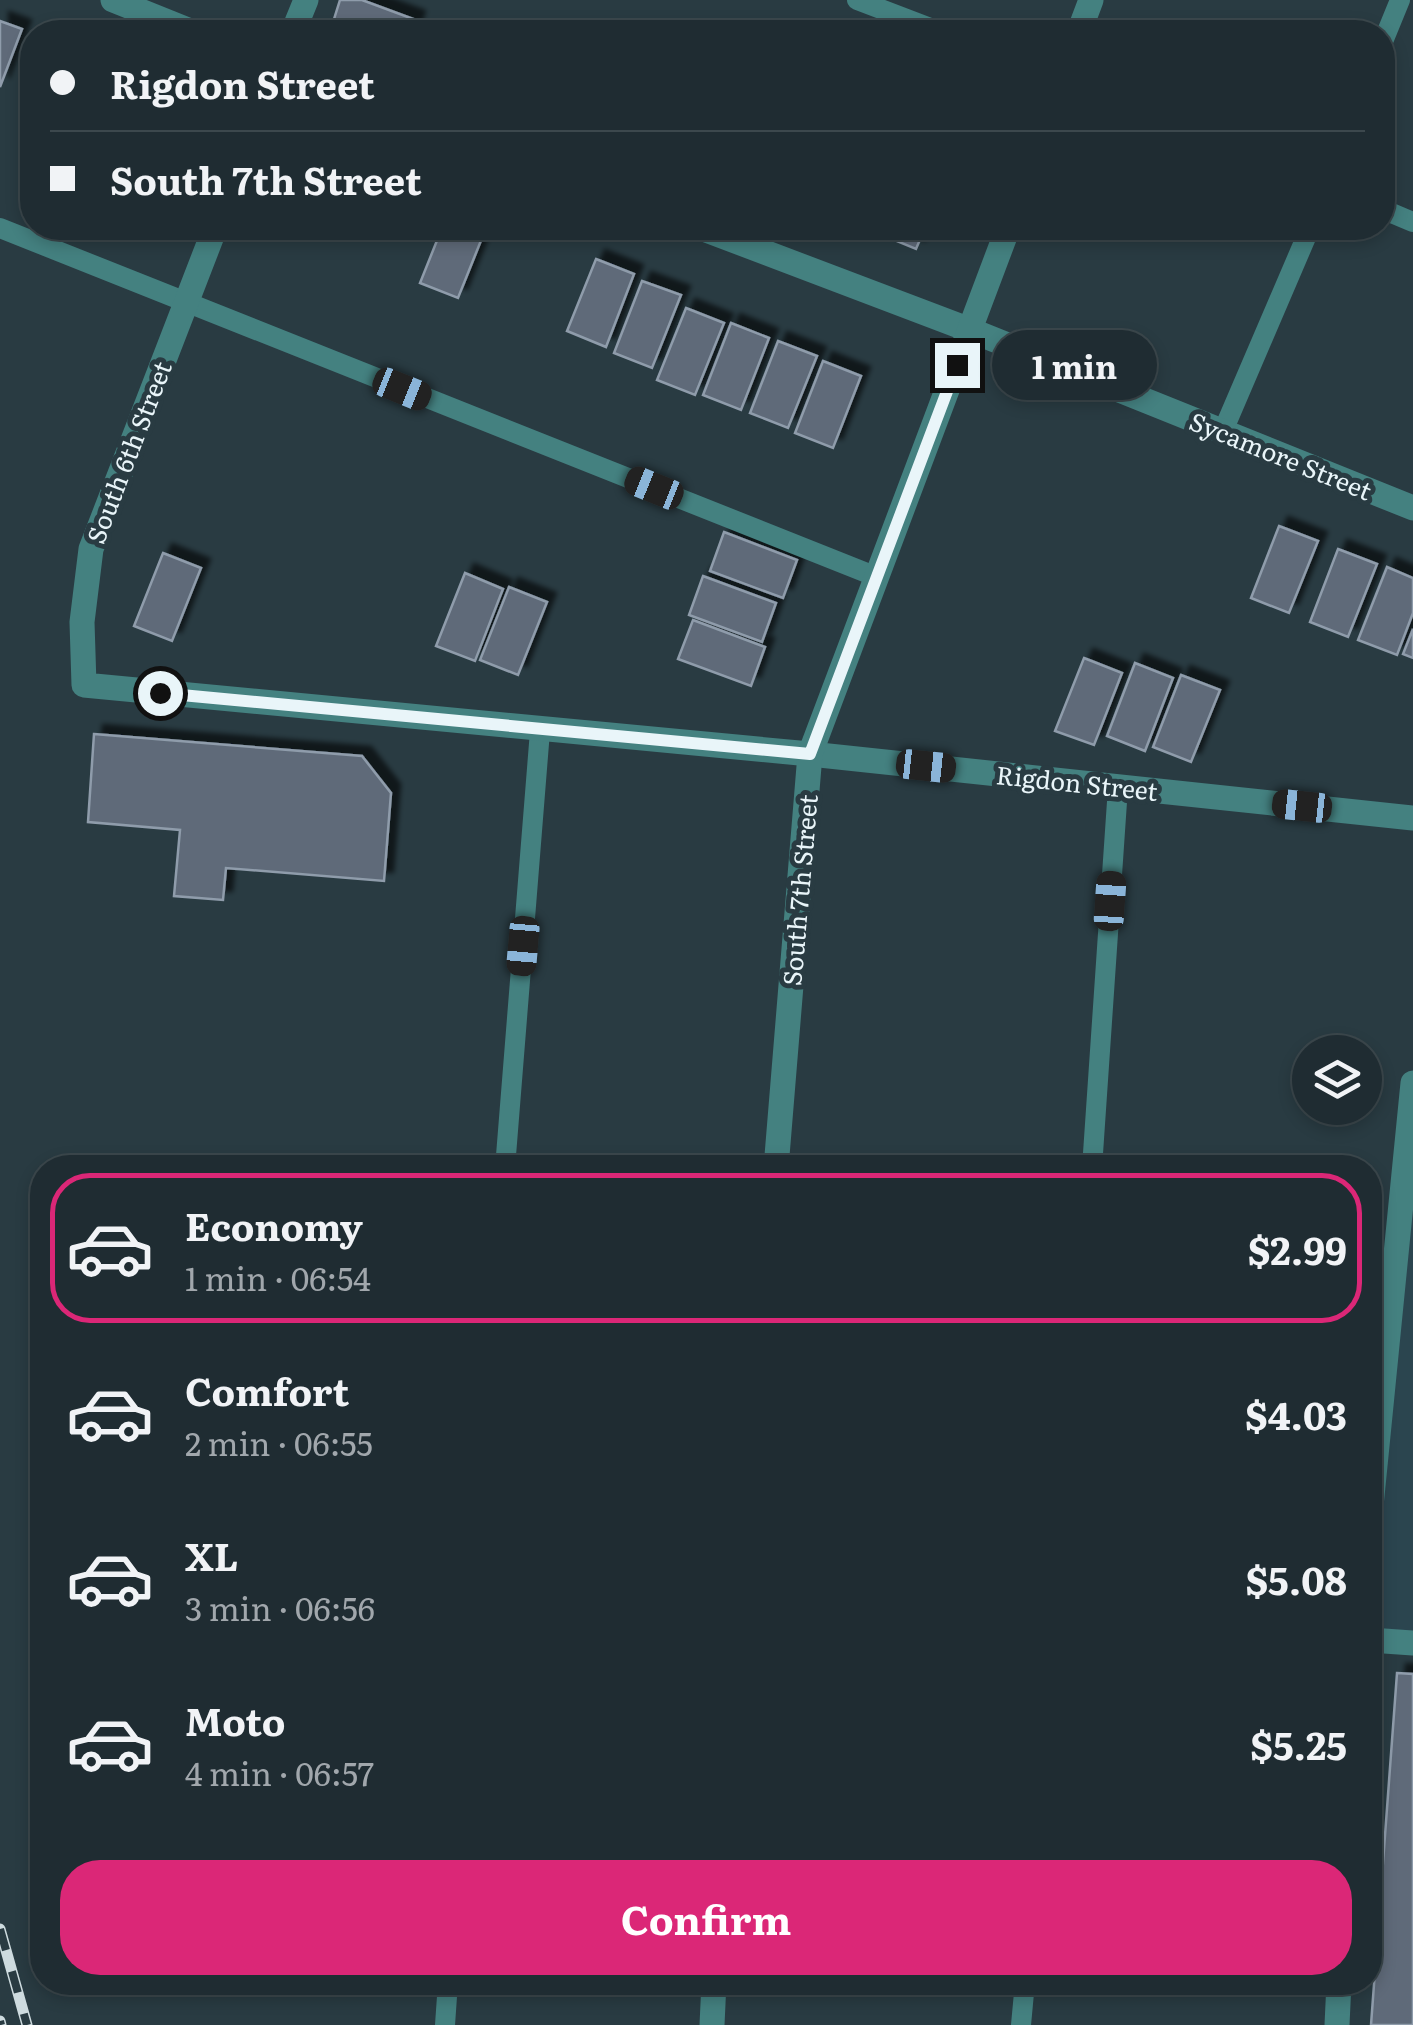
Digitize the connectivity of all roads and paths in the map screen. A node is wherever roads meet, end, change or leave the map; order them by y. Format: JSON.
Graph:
{"nodes":[{"id":1,"x":113,"y":0,"type":"edge"},
{"id":2,"x":858,"y":0,"type":"edge"},
{"id":3,"x":163,"y":20,"type":"edge"},
{"id":4,"x":910,"y":20,"type":"edge"},
{"id":5,"x":30,"y":240,"type":"edge"},
{"id":6,"x":210,"y":240,"type":"edge"},
{"id":7,"x":733,"y":240,"type":"edge"},
{"id":8,"x":1004,"y":240,"type":"edge"},
{"id":9,"x":1305,"y":240,"type":"edge"},
{"id":10,"x":185,"y":302,"type":"junction"},
{"id":11,"x":970,"y":330,"type":"junction"},
{"id":12,"x":1223,"y":432,"type":"junction"},
{"id":13,"x":1413,"y":508,"type":"edge"},
{"id":14,"x":877,"y":577,"type":"junction"},
{"id":15,"x":84,"y":685,"type":"joint"},
{"id":16,"x":540,"y":731,"type":"junction"},
{"id":17,"x":810,"y":754,"type":"junction"},
{"id":18,"x":1118,"y":787,"type":"junction"},
{"id":19,"x":1413,"y":818,"type":"edge"},
{"id":20,"x":1413,"y":1083,"type":"edge"},
{"id":21,"x":506,"y":1155,"type":"edge"},
{"id":22,"x":777,"y":1155,"type":"edge"},
{"id":23,"x":1093,"y":1155,"type":"edge"},
{"id":24,"x":1382,"y":1395,"type":"edge"},
{"id":25,"x":1382,"y":1641,"type":"edge"},
{"id":26,"x":1413,"y":1643,"type":"edge"},
{"id":27,"x":447,"y":1995,"type":"edge"},
{"id":28,"x":713,"y":1995,"type":"edge"},
{"id":29,"x":1024,"y":1995,"type":"edge"},
{"id":30,"x":1338,"y":1995,"type":"edge"},
{"id":31,"x":444,"y":2025,"type":"edge"},
{"id":32,"x":712,"y":2025,"type":"edge"},
{"id":33,"x":1022,"y":2025,"type":"edge"},
{"id":34,"x":1337,"y":2025,"type":"edge"}],
"edges":[{"from":1,"to":3,"type":"street"},
{"from":2,"to":4,"type":"lane"},
{"from":5,"to":10,"type":"lane"},
{"from":6,"to":10,"type":"street","name":"South 6th Street"},
{"from":7,"to":11,"type":"street","name":"Sycamore Street"},
{"from":8,"to":11,"type":"street","name":"South 7th Street"},
{"from":9,"to":12,"type":"lane"},
{"from":10,"to":14,"type":"lane"},
{"from":10,"to":15,"type":"street","name":"South 6th Street"},
{"from":11,"to":12,"type":"street","name":"Sycamore Street"},
{"from":11,"to":14,"type":"street","name":"South 7th Street"},
{"from":12,"to":13,"type":"street","name":"Sycamore Street"},
{"from":14,"to":17,"type":"street","name":"South 7th Street"},
{"from":15,"to":16,"type":"street","name":"Rigdon Street"},
{"from":16,"to":17,"type":"street","name":"Rigdon Street"},
{"from":16,"to":21,"type":"lane"},
{"from":17,"to":18,"type":"street","name":"Rigdon Street"},
{"from":17,"to":22,"type":"street","name":"South 7th Street"},
{"from":18,"to":19,"type":"street","name":"Rigdon Street"},
{"from":18,"to":23,"type":"lane"},
{"from":20,"to":24,"type":"street"},
{"from":25,"to":26,"type":"street"},
{"from":27,"to":31,"type":"lane"},
{"from":28,"to":32,"type":"street"},
{"from":29,"to":33,"type":"lane"},
{"from":30,"to":34,"type":"street"}]}
